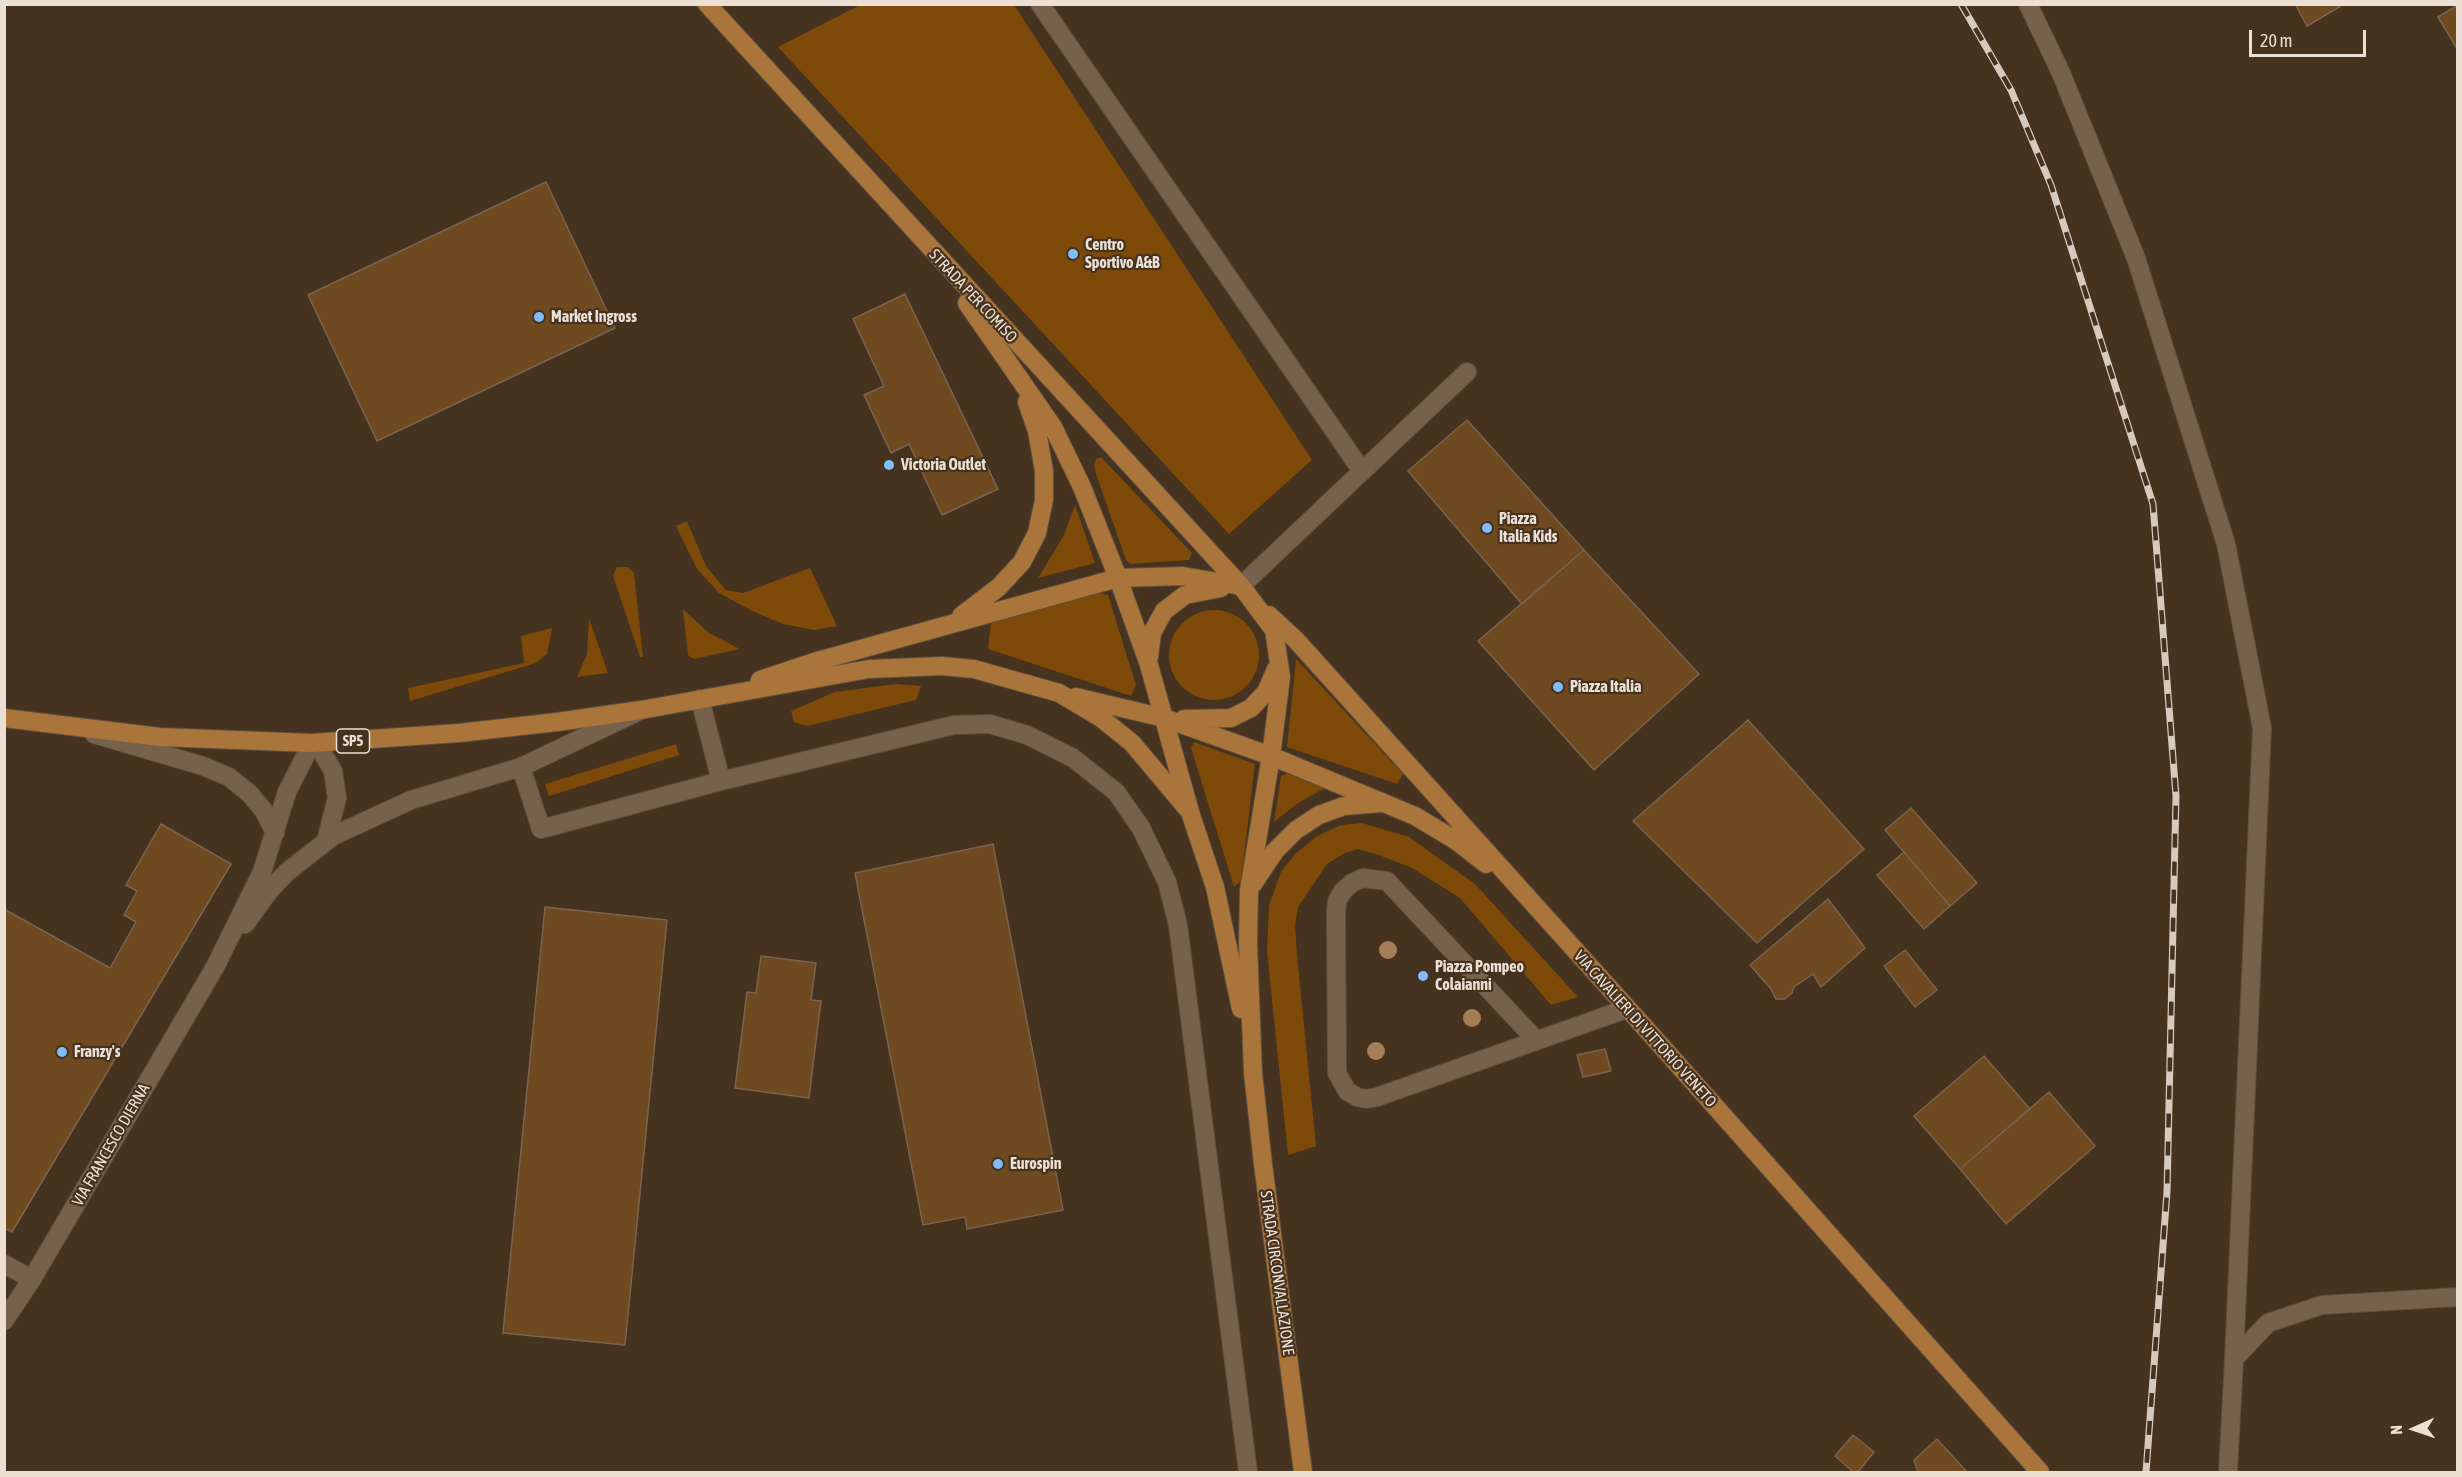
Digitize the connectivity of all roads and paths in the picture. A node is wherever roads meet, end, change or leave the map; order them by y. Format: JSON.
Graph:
{"nodes":[{"id":1,"x":707,"y":4,"type":"edge"},
{"id":2,"x":1040,"y":4,"type":"edge"},
{"id":3,"x":2028,"y":4,"type":"edge"},
{"id":4,"x":930,"y":249,"type":"junction"},
{"id":5,"x":1467,"y":372,"type":"dead end"},
{"id":6,"x":1018,"y":378,"type":"junction"},
{"id":7,"x":1362,"y":471,"type":"junction"},
{"id":8,"x":1118,"y":578,"type":"junction"},
{"id":9,"x":1243,"y":589,"type":"junction"},
{"id":10,"x":952,"y":622,"type":"junction"},
{"id":11,"x":1278,"y":651,"type":"junction"},
{"id":12,"x":1149,"y":665,"type":"junction"},
{"id":13,"x":1059,"y":693,"type":"junction"},
{"id":14,"x":700,"y":699,"type":"junction"},
{"id":15,"x":641,"y":710,"type":"junction"},
{"id":16,"x":4,"y":718,"type":"edge"},
{"id":17,"x":1164,"y":718,"type":"junction"},
{"id":18,"x":70,"y":727,"type":"junction"},
{"id":19,"x":312,"y":743,"type":"junction"},
{"id":20,"x":1271,"y":756,"type":"junction"},
{"id":21,"x":521,"y":767,"type":"junction"},
{"id":22,"x":721,"y":781,"type":"junction"},
{"id":23,"x":1385,"y":802,"type":"junction"},
{"id":24,"x":1190,"y":812,"type":"junction"},
{"id":25,"x":275,"y":834,"type":"junction"},
{"id":26,"x":326,"y":841,"type":"junction"},
{"id":27,"x":1249,"y":890,"type":"junction"},
{"id":28,"x":1521,"y":891,"type":"junction"},
{"id":29,"x":214,"y":967,"type":"junction"},
{"id":30,"x":1626,"y":1009,"type":"junction"},
{"id":31,"x":1536,"y":1040,"type":"junction"},
{"id":32,"x":1253,"y":1073,"type":"junction"},
{"id":33,"x":4,"y":1263,"type":"edge"},
{"id":34,"x":32,"y":1279,"type":"junction"},
{"id":35,"x":2457,"y":1297,"type":"edge"},
{"id":36,"x":4,"y":1322,"type":"edge"},
{"id":37,"x":2234,"y":1359,"type":"junction"},
{"id":38,"x":1248,"y":1473,"type":"edge"},
{"id":39,"x":1304,"y":1473,"type":"edge"},
{"id":40,"x":2040,"y":1473,"type":"edge"},
{"id":41,"x":2228,"y":1473,"type":"edge"}],
"edges":[{"from":1,"to":4,"type":"main road","name":"STRADA PER COMISO"},
{"from":2,"to":7,"type":"street"},
{"from":3,"to":37,"type":"street"},
{"from":4,"to":6,"type":"main road"},
{"from":4,"to":9,"type":"main road","name":"STRADA PER COMISO"},
{"from":5,"to":7,"type":"street"},
{"from":6,"to":8,"type":"main road"},
{"from":6,"to":10,"type":"main road"},
{"from":7,"to":9,"type":"street"},
{"from":8,"to":9,"type":"main road"},
{"from":8,"to":10,"type":"main road"},
{"from":8,"to":12,"type":"main road"},
{"from":9,"to":11,"type":"main road"},
{"from":9,"to":12,"type":"main road"},
{"from":9,"to":28,"type":"main road","name":"VIA CAVALIERI DI VITTORIO VENETO"},
{"from":10,"to":14,"type":"main road"},
{"from":11,"to":17,"type":"main road"},
{"from":11,"to":20,"type":"main road"},
{"from":12,"to":17,"type":"main road"},
{"from":13,"to":14,"type":"main road"},
{"from":13,"to":17,"type":"main road"},
{"from":13,"to":24,"type":"main road"},
{"from":14,"to":15,"type":"main road","number":"SP5"},
{"from":14,"to":22,"type":"street"},
{"from":15,"to":19,"type":"main road","number":"SP5"},
{"from":15,"to":21,"type":"street"},
{"from":16,"to":18,"type":"main road","number":"SP5"},
{"from":17,"to":20,"type":"main road"},
{"from":17,"to":24,"type":"main road"},
{"from":18,"to":19,"type":"main road","number":"SP5"},
{"from":18,"to":25,"type":"street"},
{"from":19,"to":25,"type":"street"},
{"from":19,"to":26,"type":"street"},
{"from":20,"to":23,"type":"main road"},
{"from":20,"to":27,"type":"main road"},
{"from":21,"to":22,"type":"street"},
{"from":21,"to":26,"type":"street"},
{"from":22,"to":38,"type":"street"},
{"from":23,"to":27,"type":"main road"},
{"from":23,"to":28,"type":"main road"},
{"from":24,"to":32,"type":"main road"},
{"from":25,"to":29,"type":"street"},
{"from":26,"to":29,"type":"street"},
{"from":27,"to":32,"type":"main road"},
{"from":28,"to":30,"type":"main road","name":"VIA CAVALIERI DI VITTORIO VENETO"},
{"from":29,"to":34,"type":"street","name":"VIA FRANCESCO DIERNA"},
{"from":30,"to":31,"type":"street"},
{"from":30,"to":40,"type":"main road","name":"VIA CAVALIERI DI VITTORIO VENETO"},
{"from":31,"to":31,"type":"street"},
{"from":32,"to":39,"type":"main road","name":"STRADA CIRCONVALLAZIONE"},
{"from":33,"to":34,"type":"street"},
{"from":34,"to":36,"type":"street","name":"VIA FRANCESCO DIERNA"},
{"from":35,"to":37,"type":"street"},
{"from":37,"to":41,"type":"street"}]}
